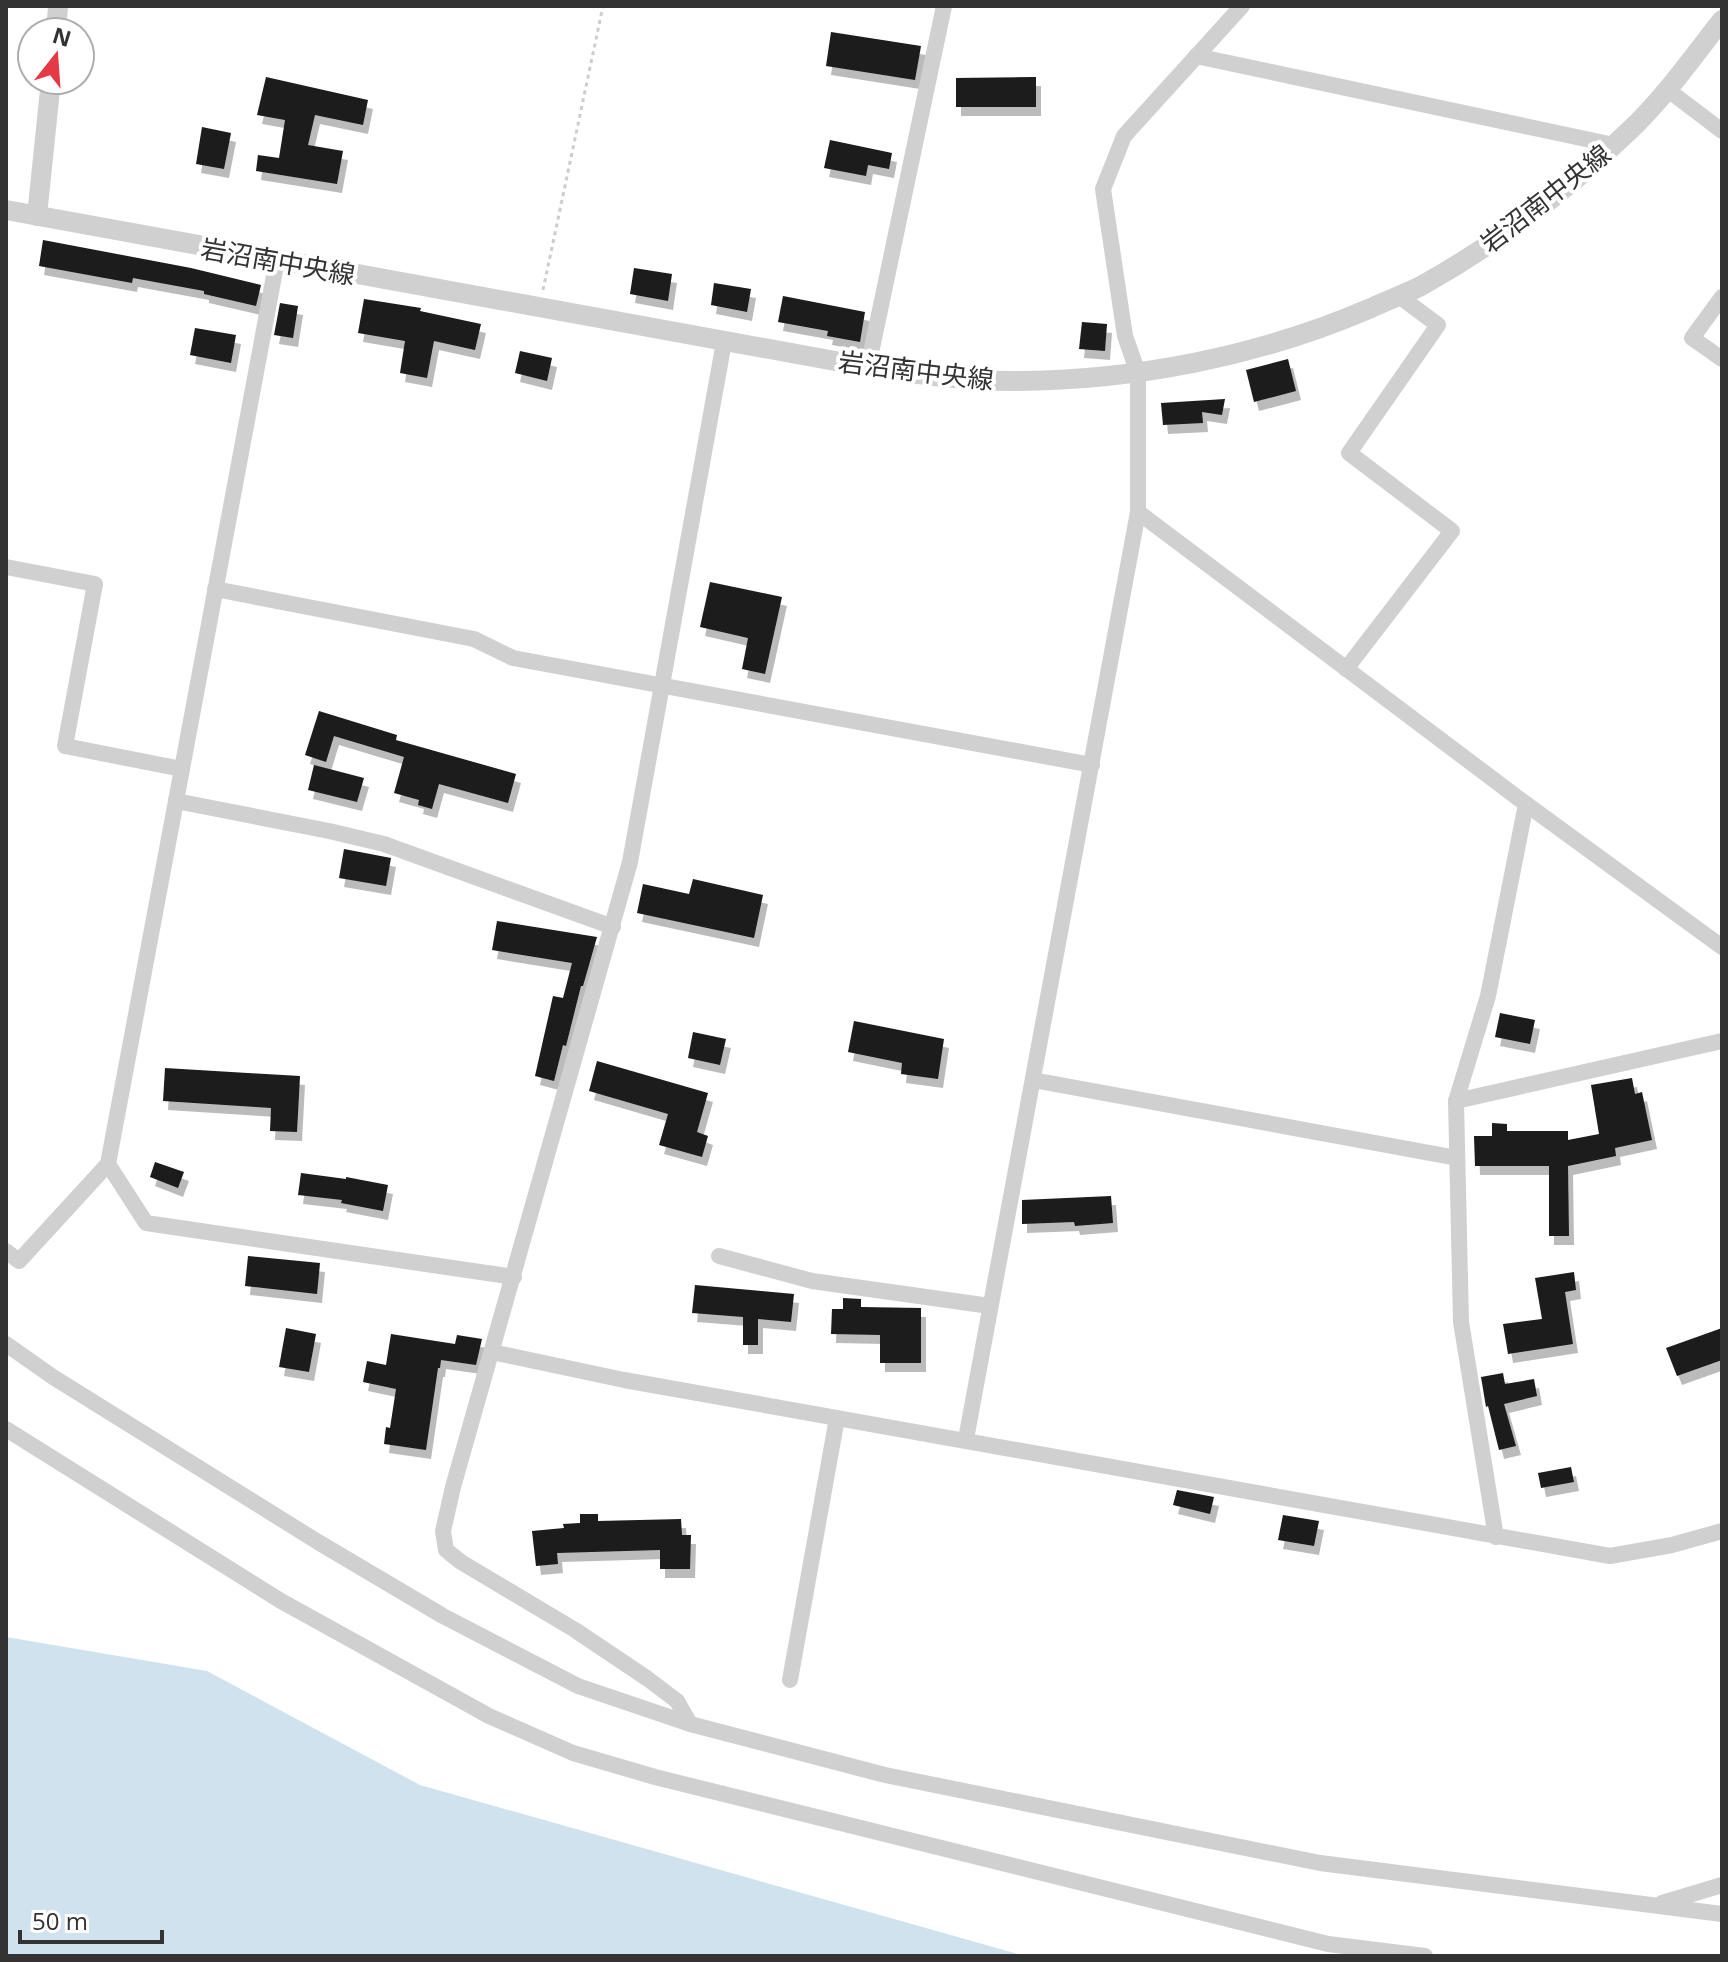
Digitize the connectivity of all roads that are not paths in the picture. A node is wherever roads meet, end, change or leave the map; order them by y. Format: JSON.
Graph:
{"nodes":[{"id":1,"x":944,"y":6,"type":"edge"},
{"id":2,"x":1242,"y":6,"type":"edge"},
{"id":3,"x":1722,"y":20,"type":"edge"},
{"id":4,"x":1196,"y":56,"type":"junction"},
{"id":5,"x":1668,"y":90,"type":"junction"},
{"id":6,"x":49,"y":96,"type":"edge"},
{"id":7,"x":1722,"y":131,"type":"edge"},
{"id":8,"x":1614,"y":145,"type":"junction"},
{"id":9,"x":6,"y":210,"type":"edge"},
{"id":10,"x":37,"y":216,"type":"junction"},
{"id":11,"x":277,"y":260,"type":"junction"},
{"id":12,"x":1399,"y":296,"type":"junction"},
{"id":13,"x":1722,"y":297,"type":"edge"},
{"id":14,"x":724,"y":342,"type":"junction"},
{"id":15,"x":1722,"y":359,"type":"edge"},
{"id":16,"x":868,"y":367,"type":"junction"},
{"id":17,"x":1138,"y":373,"type":"junction"},
{"id":18,"x":1138,"y":512,"type":"junction"},
{"id":19,"x":6,"y":567,"type":"edge"},
{"id":20,"x":215,"y":589,"type":"junction"},
{"id":21,"x":1346,"y":669,"type":"junction"},
{"id":22,"x":662,"y":685,"type":"junction"},
{"id":23,"x":1092,"y":765,"type":"junction"},
{"id":24,"x":182,"y":769,"type":"junction"},
{"id":25,"x":176,"y":801,"type":"junction"},
{"id":26,"x":1526,"y":804,"type":"junction"},
{"id":27,"x":613,"y":927,"type":"junction"},
{"id":28,"x":1722,"y":947,"type":"edge"},
{"id":29,"x":1722,"y":1041,"type":"edge"},
{"id":30,"x":1033,"y":1080,"type":"junction"},
{"id":31,"x":1456,"y":1101,"type":"junction"},
{"id":32,"x":1457,"y":1158,"type":"junction"},
{"id":33,"x":108,"y":1164,"type":"junction"},
{"id":34,"x":6,"y":1251,"type":"edge"},
{"id":35,"x":719,"y":1256,"type":"dead end"},
{"id":36,"x":514,"y":1277,"type":"junction"},
{"id":37,"x":990,"y":1306,"type":"junction"},
{"id":38,"x":6,"y":1344,"type":"edge"},
{"id":39,"x":492,"y":1352,"type":"junction"},
{"id":40,"x":837,"y":1418,"type":"junction"},
{"id":41,"x":6,"y":1429,"type":"edge"},
{"id":42,"x":966,"y":1439,"type":"junction"},
{"id":43,"x":1722,"y":1531,"type":"edge"},
{"id":44,"x":1496,"y":1537,"type":"junction"},
{"id":45,"x":790,"y":1680,"type":"dead end"},
{"id":46,"x":690,"y":1724,"type":"junction"},
{"id":47,"x":1722,"y":1885,"type":"edge"},
{"id":48,"x":1654,"y":1905,"type":"junction"},
{"id":49,"x":1722,"y":1914,"type":"edge"},
{"id":50,"x":1425,"y":1956,"type":"edge"}],
"edges":[{"from":1,"to":16,"type":"street"},
{"from":2,"to":4,"type":"street"},
{"from":3,"to":5,"type":"street","name":"岩沼南中央線"},
{"from":4,"to":8,"type":"street"},
{"from":4,"to":17,"type":"street"},
{"from":5,"to":7,"type":"street"},
{"from":5,"to":8,"type":"street","name":"岩沼南中央線"},
{"from":6,"to":10,"type":"street"},
{"from":8,"to":12,"type":"street","name":"岩沼南中央線"},
{"from":9,"to":10,"type":"street","name":"岩沼南中央線"},
{"from":10,"to":11,"type":"street","name":"岩沼南中央線"},
{"from":11,"to":14,"type":"street","name":"岩沼南中央線"},
{"from":11,"to":20,"type":"street"},
{"from":12,"to":17,"type":"street","name":"岩沼南中央線"},
{"from":12,"to":21,"type":"street"},
{"from":13,"to":15,"type":"street"},
{"from":14,"to":16,"type":"street","name":"岩沼南中央線"},
{"from":14,"to":22,"type":"street"},
{"from":16,"to":17,"type":"street","name":"岩沼南中央線"},
{"from":17,"to":18,"type":"street"},
{"from":18,"to":21,"type":"street"},
{"from":18,"to":23,"type":"street"},
{"from":19,"to":24,"type":"street"},
{"from":20,"to":22,"type":"street"},
{"from":20,"to":24,"type":"street"},
{"from":21,"to":26,"type":"street"},
{"from":22,"to":23,"type":"street"},
{"from":22,"to":27,"type":"street"},
{"from":23,"to":30,"type":"street"},
{"from":24,"to":25,"type":"street"},
{"from":25,"to":27,"type":"street"},
{"from":25,"to":33,"type":"street"},
{"from":26,"to":28,"type":"street"},
{"from":26,"to":31,"type":"street"},
{"from":27,"to":36,"type":"street"},
{"from":29,"to":31,"type":"street"},
{"from":30,"to":32,"type":"street"},
{"from":30,"to":37,"type":"street"},
{"from":31,"to":32,"type":"street"},
{"from":32,"to":44,"type":"street"},
{"from":33,"to":34,"type":"street"},
{"from":33,"to":36,"type":"street"},
{"from":35,"to":37,"type":"street"},
{"from":36,"to":39,"type":"street"},
{"from":37,"to":42,"type":"street"},
{"from":38,"to":46,"type":"street"},
{"from":39,"to":40,"type":"street"},
{"from":39,"to":46,"type":"street"},
{"from":40,"to":42,"type":"street"},
{"from":40,"to":45,"type":"street"},
{"from":41,"to":50,"type":"street"},
{"from":42,"to":44,"type":"street"},
{"from":43,"to":44,"type":"street"},
{"from":46,"to":48,"type":"street"},
{"from":47,"to":48,"type":"street"},
{"from":48,"to":49,"type":"street"}]}
